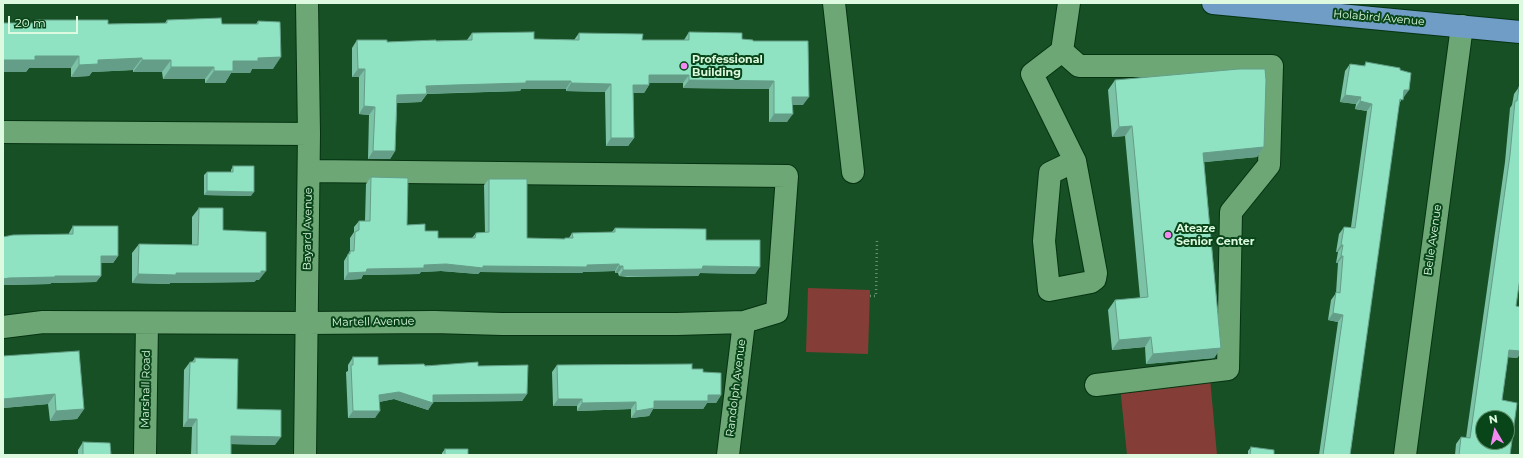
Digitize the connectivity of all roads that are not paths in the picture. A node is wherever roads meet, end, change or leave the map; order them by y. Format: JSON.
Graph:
{"nodes":[{"id":1,"x":307,"y":3,"type":"edge"},
{"id":2,"x":834,"y":3,"type":"edge"},
{"id":3,"x":1069,"y":3,"type":"edge"},
{"id":4,"x":1213,"y":3,"type":"edge"},
{"id":5,"x":1462,"y":26,"type":"junction"},
{"id":6,"x":1520,"y":32,"type":"edge"},
{"id":7,"x":1062,"y":51,"type":"junction"},
{"id":8,"x":3,"y":132,"type":"edge"},
{"id":9,"x":309,"y":134,"type":"junction"},
{"id":10,"x":1076,"y":161,"type":"junction"},
{"id":11,"x":309,"y":171,"type":"junction"},
{"id":12,"x":853,"y":172,"type":"dead end"},
{"id":13,"x":744,"y":322,"type":"junction"},
{"id":14,"x":147,"y":323,"type":"junction"},
{"id":15,"x":307,"y":323,"type":"junction"},
{"id":16,"x":3,"y":327,"type":"edge"},
{"id":17,"x":1096,"y":385,"type":"dead end"},
{"id":18,"x":145,"y":455,"type":"edge"},
{"id":19,"x":305,"y":455,"type":"edge"},
{"id":20,"x":728,"y":455,"type":"edge"},
{"id":21,"x":1405,"y":455,"type":"edge"}],
"edges":[{"from":1,"to":9,"type":"street","name":"Bayard Avenue"},
{"from":2,"to":12,"type":"street"},
{"from":3,"to":7,"type":"street"},
{"from":4,"to":5,"type":"main road","name":"Holabird Avenue"},
{"from":5,"to":6,"type":"main road","name":"Holabird Avenue"},
{"from":5,"to":21,"type":"street","name":"Belle Avenue"},
{"from":7,"to":10,"type":"street"},
{"from":7,"to":17,"type":"street"},
{"from":8,"to":9,"type":"street"},
{"from":9,"to":11,"type":"street","name":"Bayard Avenue"},
{"from":10,"to":10,"type":"street"},
{"from":11,"to":13,"type":"street","name":"Martell Avenue"},
{"from":11,"to":15,"type":"street","name":"Bayard Avenue"},
{"from":13,"to":15,"type":"street","name":"Martell Avenue"},
{"from":13,"to":20,"type":"street","name":"Randolph Avenue"},
{"from":14,"to":15,"type":"street","name":"Martell Avenue"},
{"from":14,"to":16,"type":"street","name":"Martell Avenue"},
{"from":14,"to":18,"type":"street","name":"Marshall Road"},
{"from":15,"to":19,"type":"street","name":"Bayard Avenue"}]}
